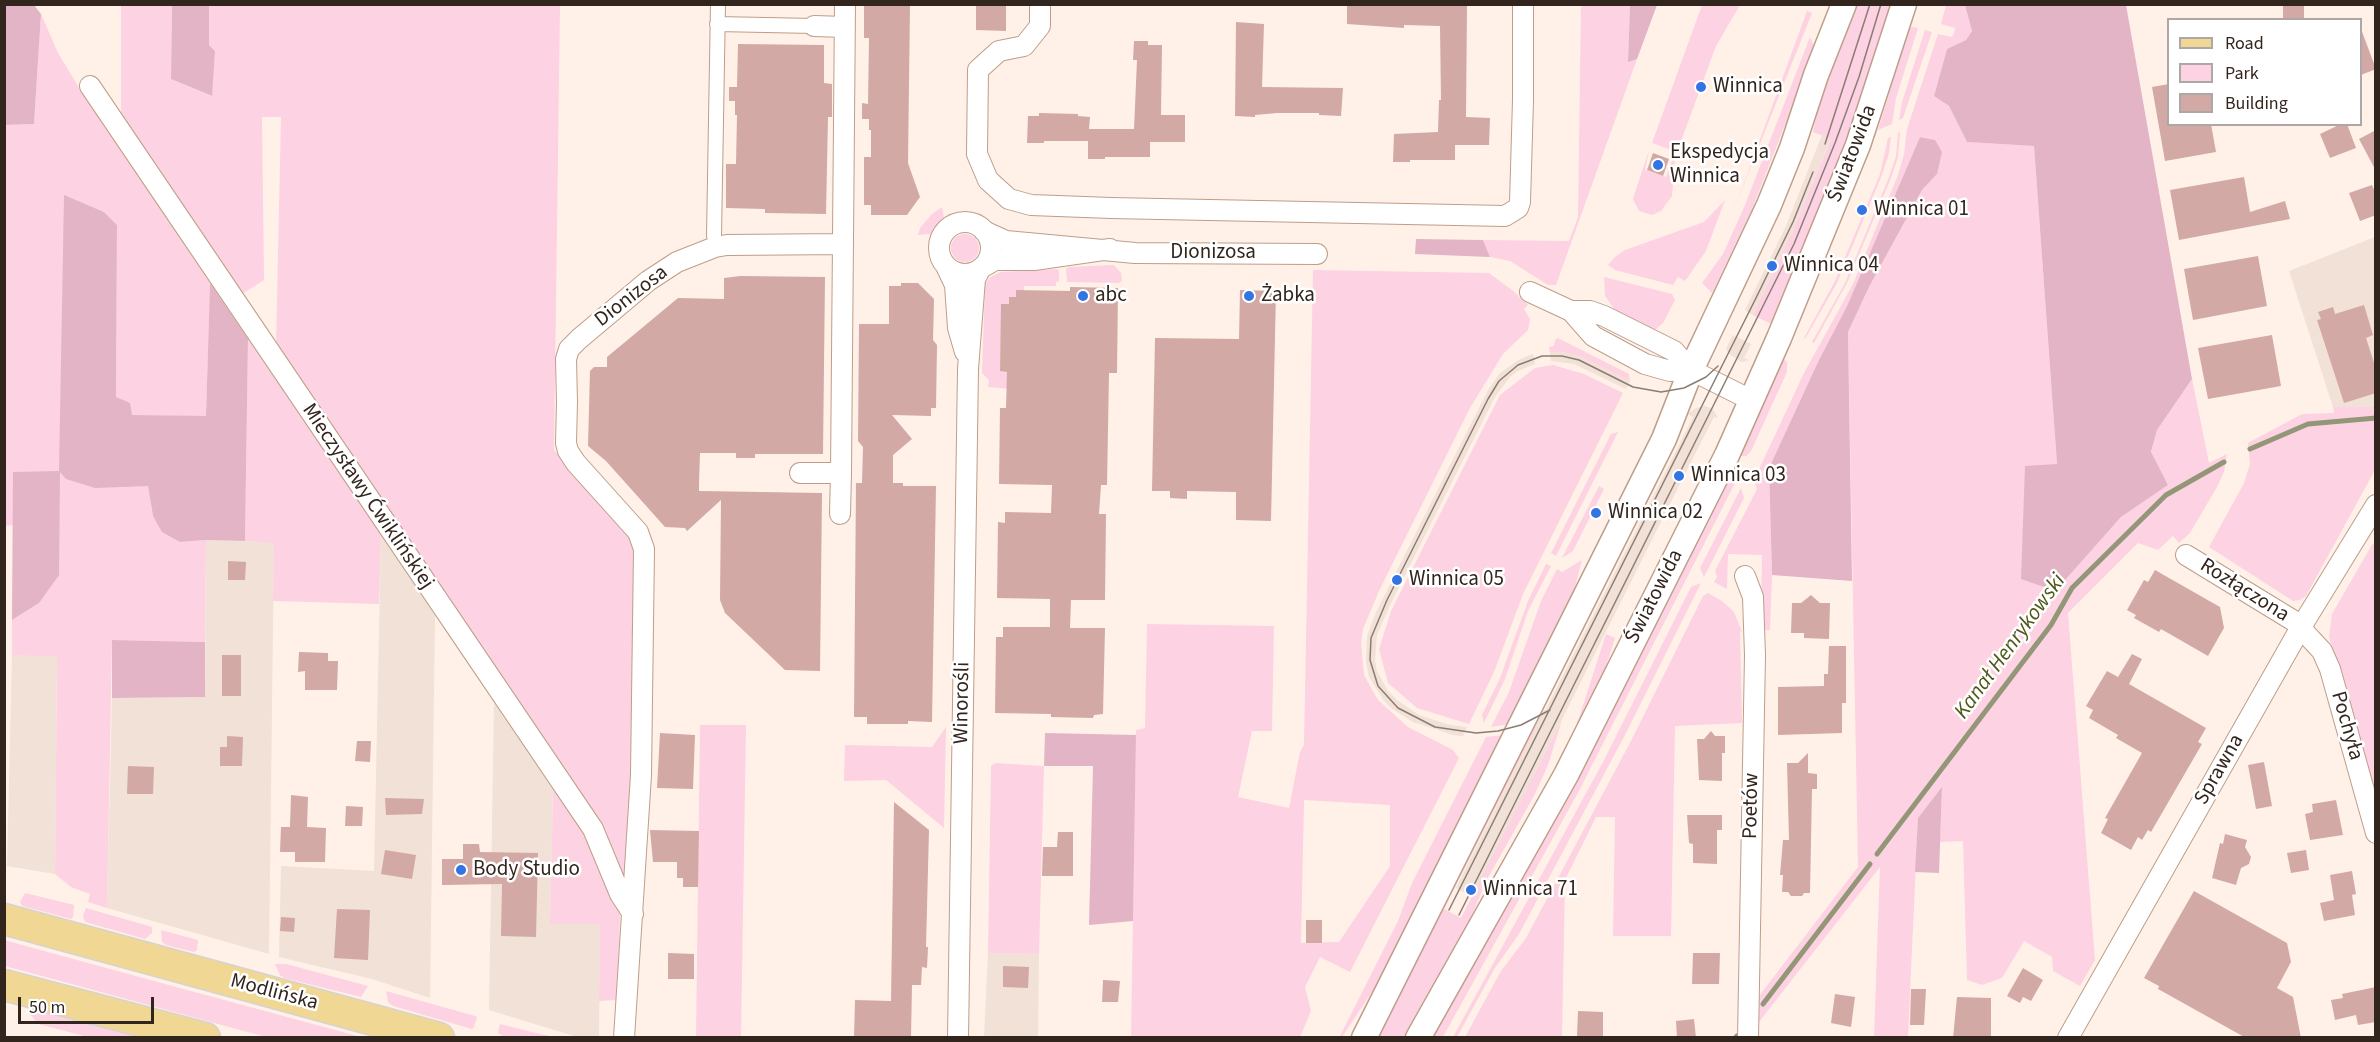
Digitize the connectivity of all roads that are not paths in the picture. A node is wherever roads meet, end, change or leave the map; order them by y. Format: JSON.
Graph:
{"nodes":[{"id":1,"x":718,"y":4,"type":"edge"},
{"id":2,"x":845,"y":4,"type":"edge"},
{"id":3,"x":1040,"y":4,"type":"edge"},
{"id":4,"x":1523,"y":4,"type":"edge"},
{"id":5,"x":1844,"y":4,"type":"edge"},
{"id":6,"x":1904,"y":4,"type":"edge"},
{"id":7,"x":717,"y":24,"type":"junction"},
{"id":8,"x":814,"y":26,"type":"joint"},
{"id":9,"x":845,"y":27,"type":"junction"},
{"id":10,"x":90,"y":86,"type":"dead end"},
{"id":11,"x":984,"y":231,"type":"junction"},
{"id":12,"x":714,"y":236,"type":"dead end"},
{"id":13,"x":843,"y":244,"type":"junction"},
{"id":14,"x":1110,"y":249,"type":"junction"},
{"id":15,"x":1317,"y":254,"type":"dead end"},
{"id":16,"x":946,"y":266,"type":"junction"},
{"id":17,"x":981,"y":268,"type":"junction"},
{"id":18,"x":1530,"y":292,"type":"dead end"},
{"id":19,"x":968,"y":369,"type":"junction"},
{"id":20,"x":1691,"y":370,"type":"junction"},
{"id":21,"x":1751,"y":400,"type":"junction"},
{"id":22,"x":841,"y":472,"type":"junction"},
{"id":23,"x":800,"y":473,"type":"dead end"},
{"id":24,"x":2376,"y":506,"type":"edge"},
{"id":25,"x":840,"y":514,"type":"dead end"},
{"id":26,"x":2186,"y":555,"type":"dead end"},
{"id":27,"x":1745,"y":576,"type":"dead end"},
{"id":28,"x":2301,"y":627,"type":"junction"},
{"id":29,"x":2376,"y":833,"type":"edge"},
{"id":30,"x":633,"y":914,"type":"junction"},
{"id":31,"x":4,"y":919,"type":"edge"},
{"id":32,"x":4,"y":985,"type":"edge"},
{"id":33,"x":205,"y":1038,"type":"edge"},
{"id":34,"x":440,"y":1038,"type":"edge"},
{"id":35,"x":624,"y":1038,"type":"edge"},
{"id":36,"x":958,"y":1038,"type":"edge"},
{"id":37,"x":1364,"y":1038,"type":"edge"},
{"id":38,"x":1418,"y":1038,"type":"edge"},
{"id":39,"x":1748,"y":1038,"type":"edge"},
{"id":40,"x":2068,"y":1038,"type":"edge"}],
"edges":[{"from":1,"to":7,"type":"street"},
{"from":2,"to":9,"type":"street"},
{"from":3,"to":4,"type":"street"},
{"from":5,"to":20,"type":"street"},
{"from":6,"to":21,"type":"street","name":"Światowida"},
{"from":7,"to":8,"type":"street"},
{"from":7,"to":12,"type":"street"},
{"from":8,"to":9,"type":"street"},
{"from":9,"to":13,"type":"street"},
{"from":10,"to":30,"type":"street","name":"Mieczysławy Ćwiklińskiej"},
{"from":11,"to":14,"type":"street","name":"Dionizosa"},
{"from":11,"to":16,"type":"street"},
{"from":11,"to":17,"type":"street"},
{"from":13,"to":22,"type":"street"},
{"from":13,"to":30,"type":"street","name":"Dionizosa"},
{"from":14,"to":15,"type":"street","name":"Dionizosa"},
{"from":14,"to":17,"type":"street","name":"Dionizosa"},
{"from":16,"to":17,"type":"street"},
{"from":16,"to":19,"type":"street","name":"Winorośli"},
{"from":17,"to":19,"type":"street","name":"Winorośli"},
{"from":18,"to":20,"type":"street"},
{"from":19,"to":36,"type":"street","name":"Winorośli"},
{"from":20,"to":21,"type":"street"},
{"from":20,"to":37,"type":"street"},
{"from":21,"to":38,"type":"street","name":"Światowida"},
{"from":22,"to":23,"type":"street"},
{"from":22,"to":25,"type":"street"},
{"from":24,"to":28,"type":"street","name":"Sprawna"},
{"from":26,"to":28,"type":"street","name":"Rozłączona"},
{"from":27,"to":39,"type":"street","name":"Poetów"},
{"from":28,"to":29,"type":"street","name":"Pochyła"},
{"from":28,"to":40,"type":"street","name":"Sprawna"},
{"from":30,"to":35,"type":"street"},
{"from":31,"to":34,"type":"main road","name":"Modlińska"},
{"from":32,"to":33,"type":"main road"}]}
